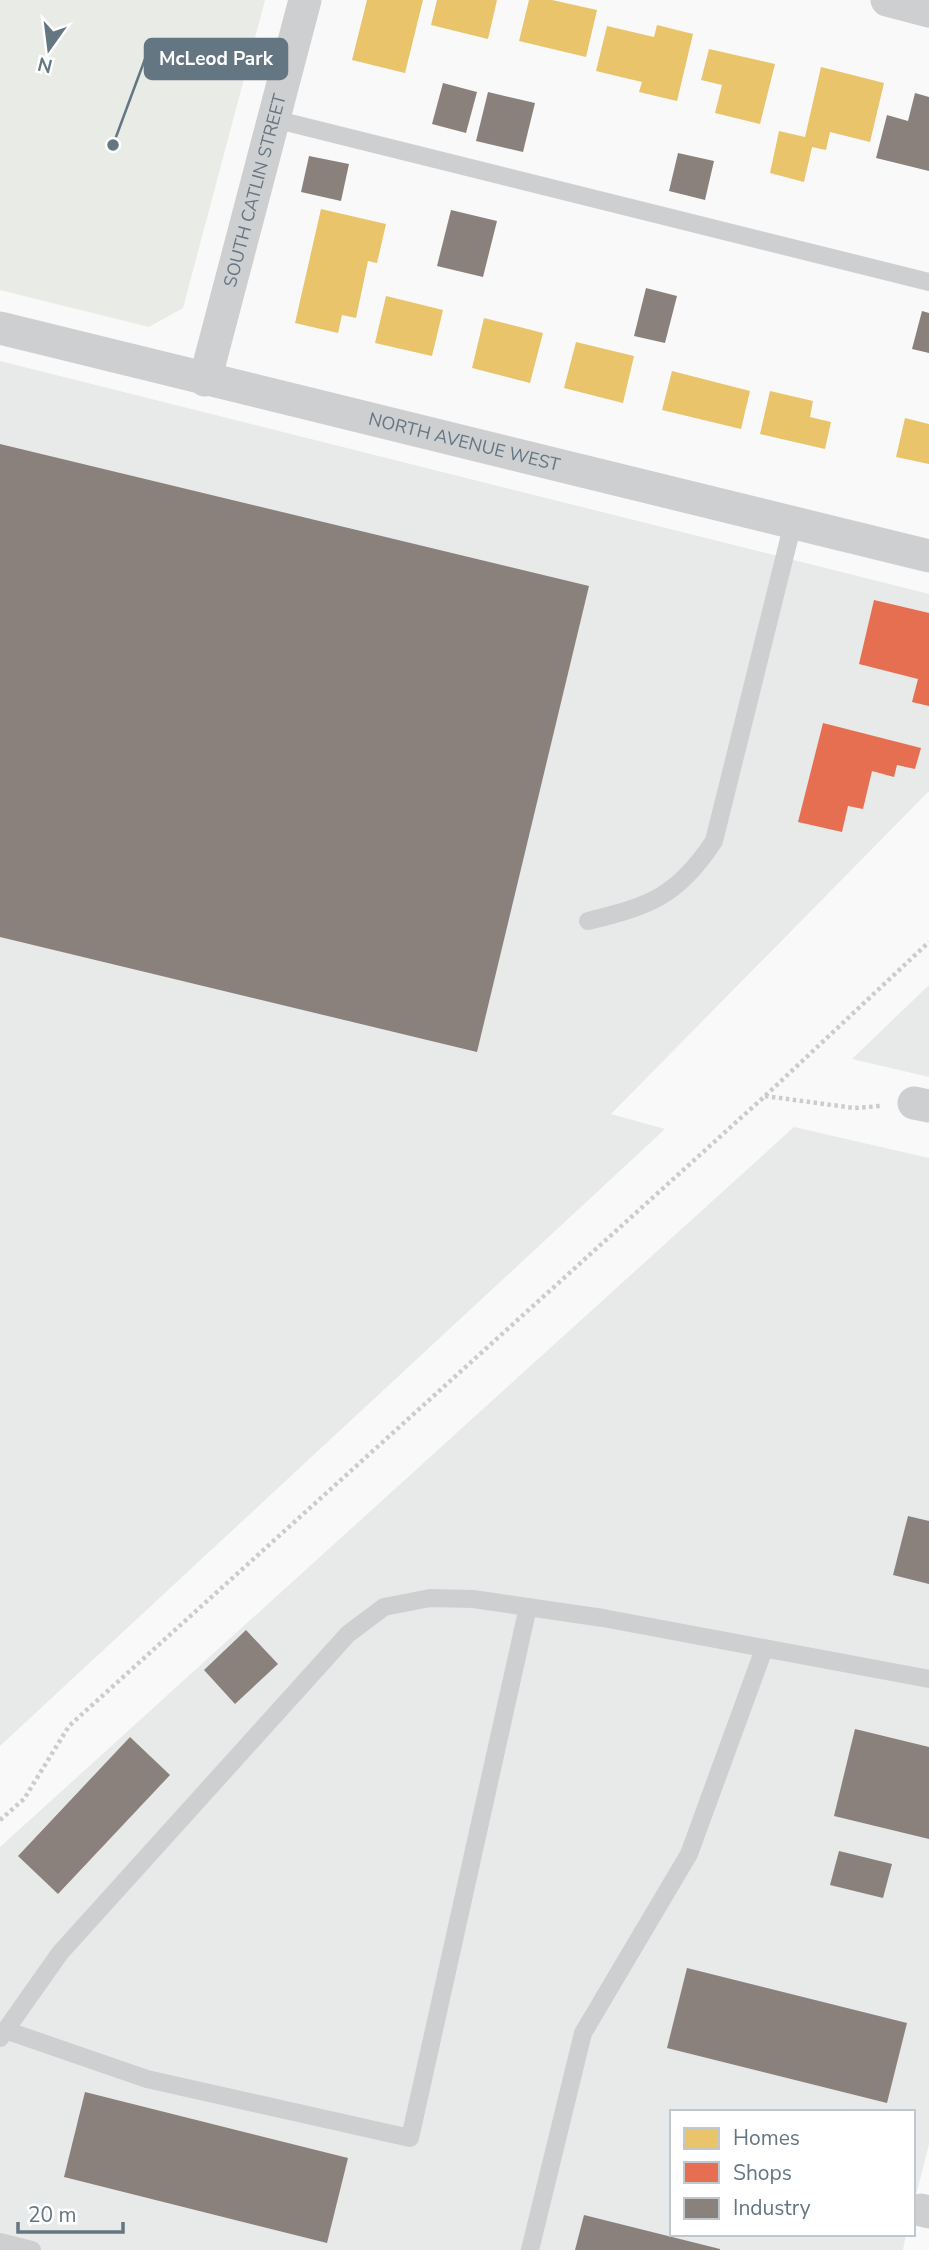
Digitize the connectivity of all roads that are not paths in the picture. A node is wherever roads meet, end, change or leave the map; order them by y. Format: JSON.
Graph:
{"nodes":[{"id":1,"x":305,"y":0,"type":"edge"},
{"id":2,"x":887,"y":0,"type":"edge"},
{"id":3,"x":929,"y":11,"type":"edge"},
{"id":4,"x":274,"y":119,"type":"junction"},
{"id":5,"x":929,"y":282,"type":"edge"},
{"id":6,"x":0,"y":328,"type":"edge"},
{"id":7,"x":205,"y":380,"type":"junction"},
{"id":8,"x":793,"y":523,"type":"junction"},
{"id":9,"x":929,"y":556,"type":"edge"},
{"id":10,"x":588,"y":921,"type":"dead end"},
{"id":11,"x":528,"y":1607,"type":"junction"},
{"id":12,"x":764,"y":1648,"type":"junction"},
{"id":13,"x":929,"y":1679,"type":"edge"},
{"id":14,"x":2,"y":2034,"type":"edge"},
{"id":15,"x":0,"y":2242,"type":"edge"},
{"id":16,"x":32,"y":2250,"type":"edge"},
{"id":17,"x":530,"y":2250,"type":"edge"}],
"edges":[{"from":1,"to":4,"type":"street","name":"SOUTH CATLIN STREET"},
{"from":2,"to":3,"type":"street"},
{"from":4,"to":5,"type":"lane"},
{"from":4,"to":7,"type":"street","name":"SOUTH CATLIN STREET"},
{"from":6,"to":7,"type":"street","name":"NORTH AVENUE WEST"},
{"from":7,"to":8,"type":"street","name":"NORTH AVENUE WEST"},
{"from":8,"to":9,"type":"street","name":"NORTH AVENUE WEST"},
{"from":8,"to":10,"type":"lane"},
{"from":11,"to":12,"type":"lane"},
{"from":11,"to":14,"type":"lane"},
{"from":11,"to":14,"type":"lane"},
{"from":12,"to":13,"type":"lane"},
{"from":12,"to":17,"type":"lane"},
{"from":15,"to":16,"type":"lane"}]}
